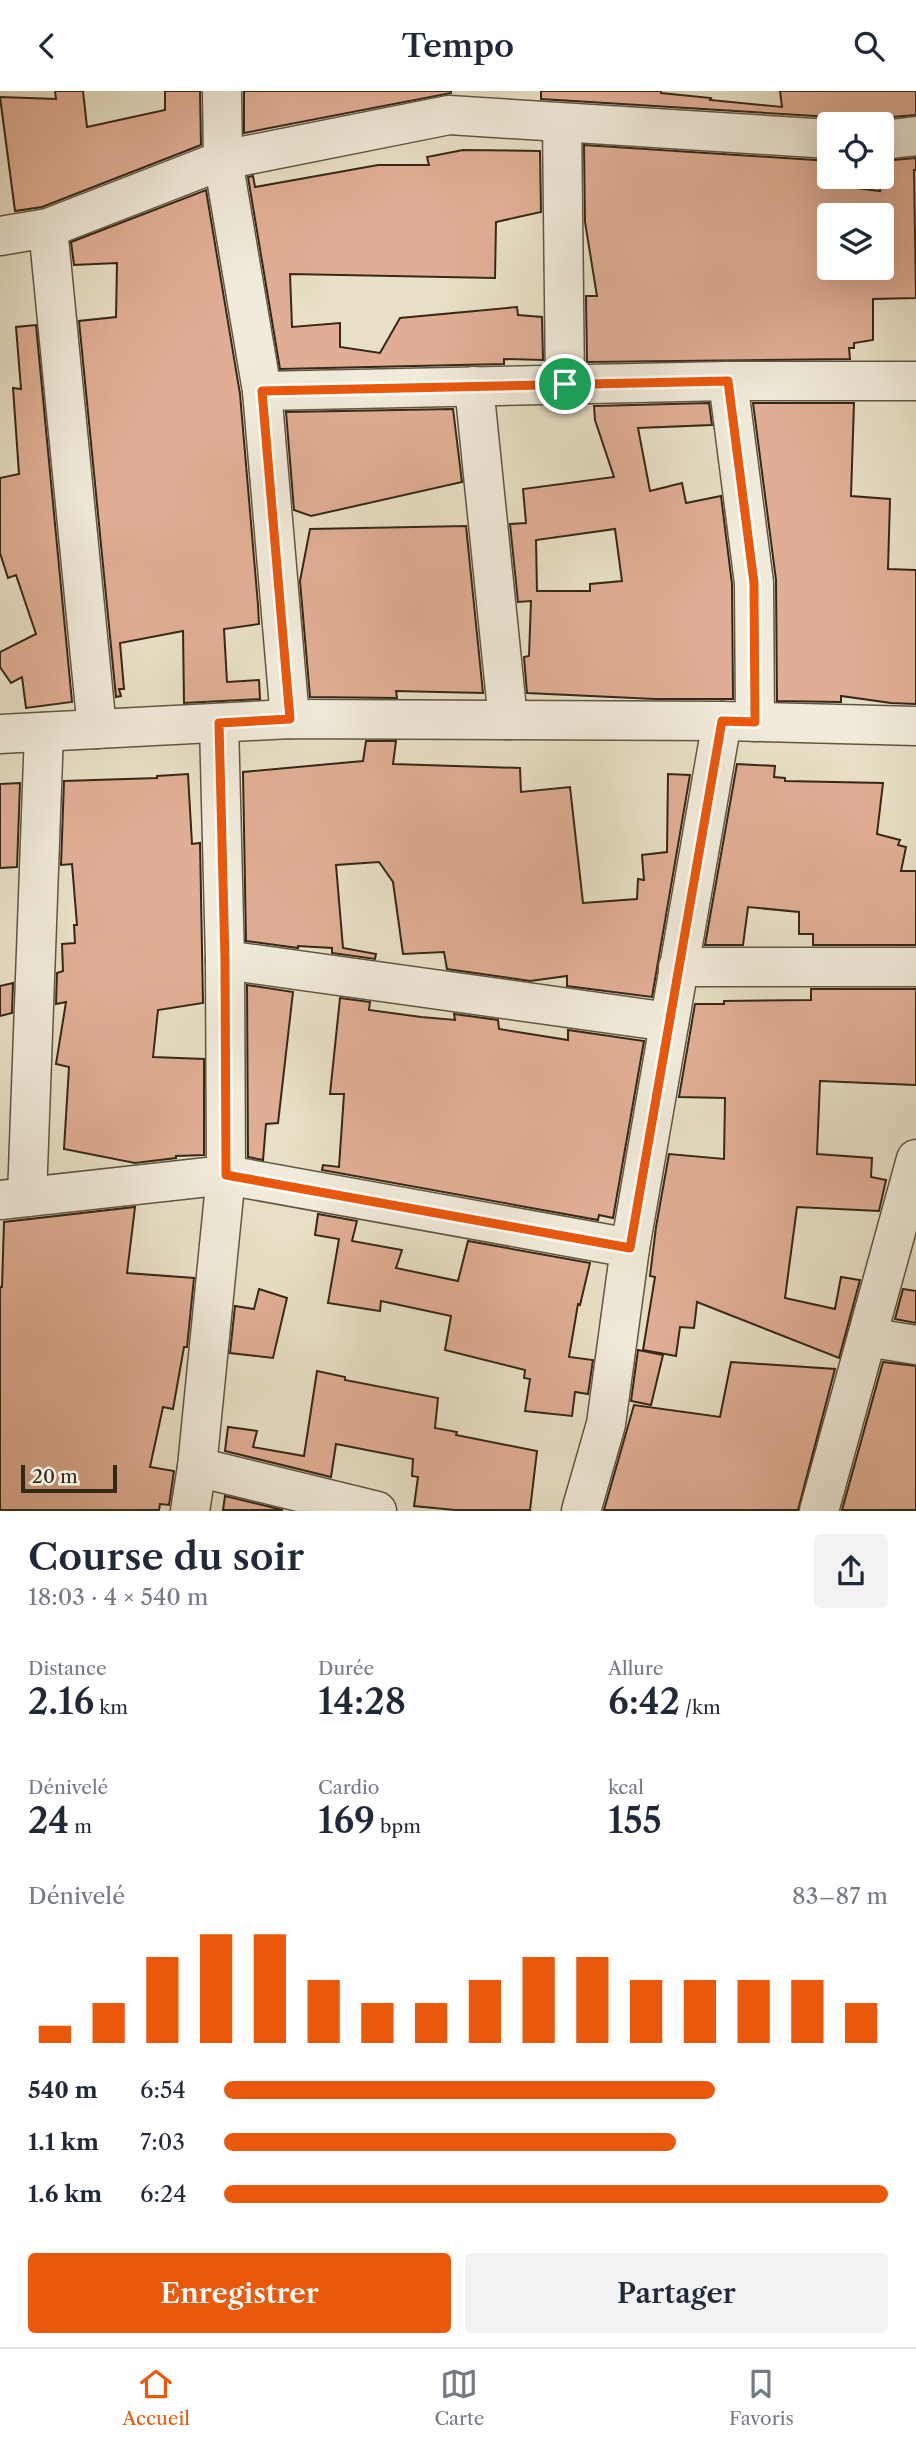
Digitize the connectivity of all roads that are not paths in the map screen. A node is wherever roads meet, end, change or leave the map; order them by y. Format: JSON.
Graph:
{"nodes":[{"id":1,"x":222,"y":91,"type":"edge"},
{"id":2,"x":447,"y":103,"type":"edge"},
{"id":3,"x":562,"y":123,"type":"junction"},
{"id":4,"x":916,"y":136,"type":"edge"},
{"id":5,"x":817,"y":138,"type":"edge"},
{"id":6,"x":894,"y":139,"type":"edge"},
{"id":7,"x":223,"y":160,"type":"junction"},
{"id":8,"x":48,"y":228,"type":"junction"},
{"id":9,"x":0,"y":236,"type":"edge"},
{"id":10,"x":728,"y":381,"type":"junction"},
{"id":11,"x":916,"y":381,"type":"edge"},
{"id":12,"x":565,"y":384,"type":"junction"},
{"id":13,"x":474,"y":386,"type":"junction"},
{"id":14,"x":262,"y":391,"type":"junction"},
{"id":15,"x":290,"y":719,"type":"junction"},
{"id":16,"x":508,"y":720,"type":"junction"},
{"id":17,"x":739,"y":722,"type":"junction"},
{"id":18,"x":219,"y":723,"type":"junction"},
{"id":19,"x":916,"y":726,"type":"edge"},
{"id":20,"x":97,"y":729,"type":"junction"},
{"id":21,"x":44,"y":732,"type":"junction"},
{"id":22,"x":0,"y":734,"type":"edge"},
{"id":23,"x":225,"y":960,"type":"junction"},
{"id":24,"x":678,"y":967,"type":"junction"},
{"id":25,"x":916,"y":967,"type":"edge"},
{"id":26,"x":669,"y":1022,"type":"junction"},
{"id":27,"x":916,"y":1159,"type":"edge"},
{"id":28,"x":226,"y":1175,"type":"junction"},
{"id":29,"x":13,"y":1198,"type":"edge"},
{"id":30,"x":630,"y":1248,"type":"junction"},
{"id":31,"x":867,"y":1338,"type":"junction"},
{"id":32,"x":916,"y":1345,"type":"edge"},
{"id":33,"x":197,"y":1467,"type":"junction"},
{"id":34,"x":190,"y":1510,"type":"edge"},
{"id":35,"x":377,"y":1510,"type":"edge"},
{"id":36,"x":581,"y":1510,"type":"edge"},
{"id":37,"x":819,"y":1510,"type":"edge"}],
"edges":[{"from":1,"to":7,"type":"street"},
{"from":2,"to":3,"type":"street"},
{"from":2,"to":7,"type":"street"},
{"from":3,"to":5,"type":"street"},
{"from":3,"to":12,"type":"street"},
{"from":4,"to":6,"type":"street"},
{"from":7,"to":8,"type":"street"},
{"from":7,"to":14,"type":"street"},
{"from":8,"to":9,"type":"street"},
{"from":8,"to":20,"type":"street"},
{"from":10,"to":11,"type":"street"},
{"from":10,"to":12,"type":"street"},
{"from":10,"to":17,"type":"street"},
{"from":12,"to":13,"type":"street"},
{"from":13,"to":14,"type":"street"},
{"from":13,"to":16,"type":"street"},
{"from":14,"to":15,"type":"street"},
{"from":15,"to":16,"type":"street"},
{"from":15,"to":18,"type":"street"},
{"from":16,"to":17,"type":"street"},
{"from":17,"to":19,"type":"street"},
{"from":17,"to":24,"type":"street"},
{"from":18,"to":20,"type":"street"},
{"from":18,"to":23,"type":"street"},
{"from":20,"to":21,"type":"street"},
{"from":21,"to":22,"type":"street"},
{"from":21,"to":29,"type":"street"},
{"from":23,"to":26,"type":"street"},
{"from":23,"to":28,"type":"street"},
{"from":24,"to":25,"type":"street"},
{"from":24,"to":26,"type":"street"},
{"from":26,"to":30,"type":"street"},
{"from":27,"to":31,"type":"street"},
{"from":28,"to":29,"type":"street"},
{"from":28,"to":30,"type":"street"},
{"from":28,"to":33,"type":"street"},
{"from":30,"to":36,"type":"street"},
{"from":31,"to":32,"type":"street"},
{"from":31,"to":37,"type":"street"},
{"from":33,"to":34,"type":"street"},
{"from":33,"to":35,"type":"street"}]}
